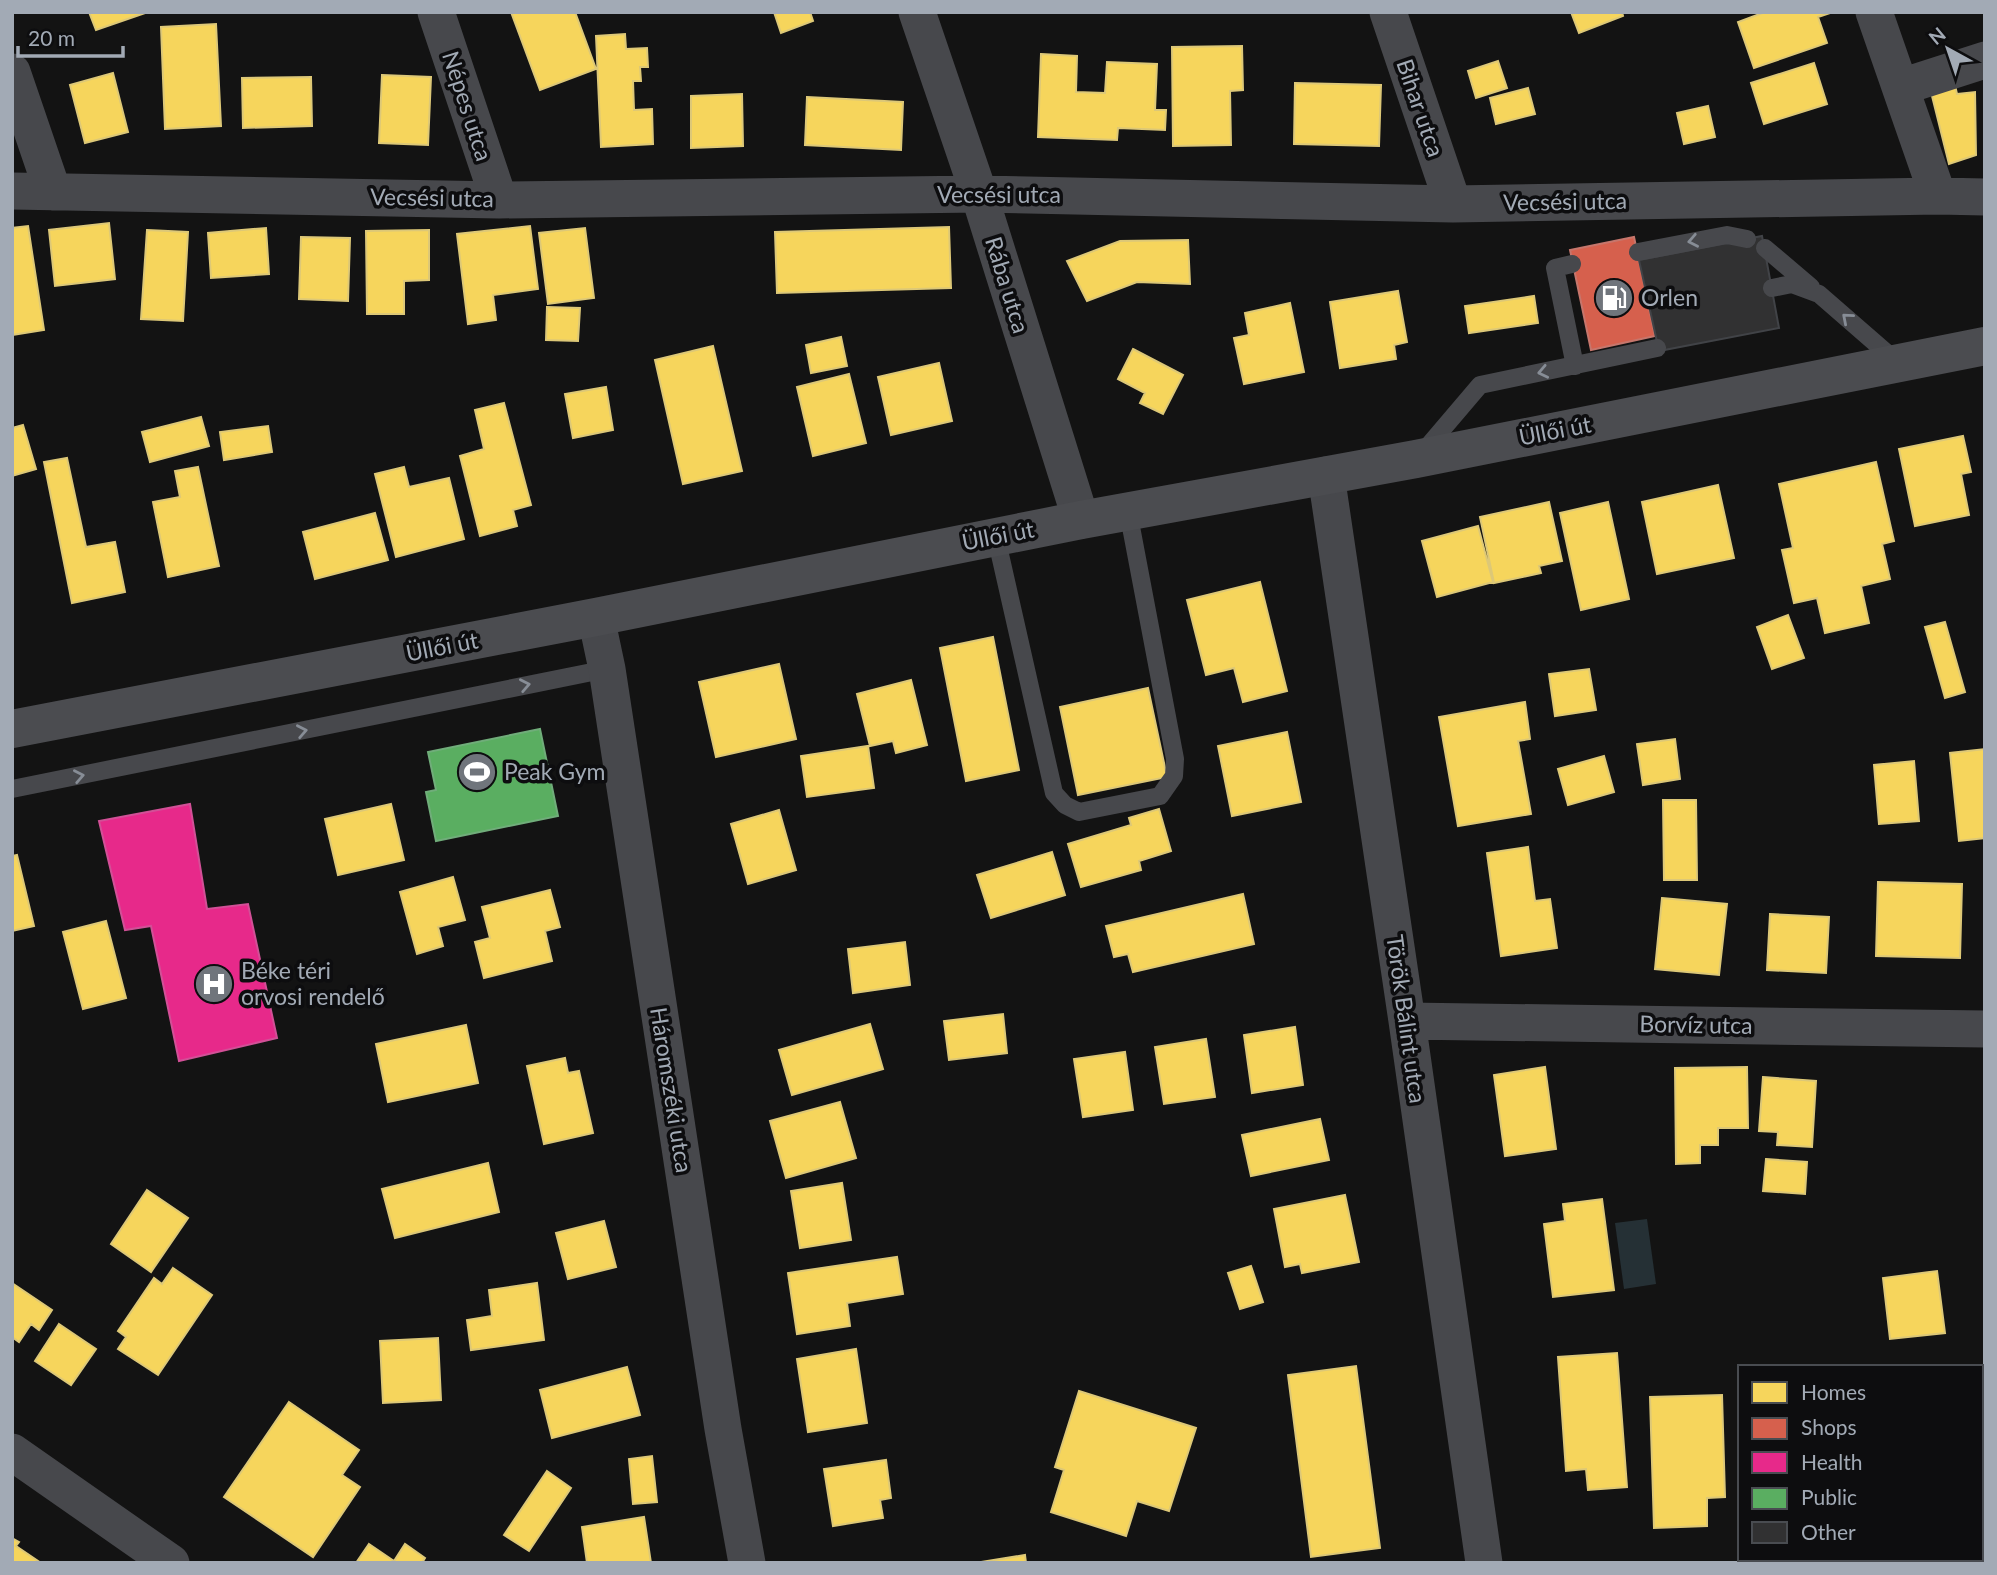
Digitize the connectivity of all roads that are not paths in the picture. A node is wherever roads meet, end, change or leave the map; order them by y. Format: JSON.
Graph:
{"nodes":[{"id":1,"x":436,"y":12,"type":"edge"},
{"id":2,"x":917,"y":12,"type":"edge"},
{"id":3,"x":1388,"y":12,"type":"edge"},
{"id":4,"x":1874,"y":12,"type":"edge"},
{"id":5,"x":1985,"y":60,"type":"edge"},
{"id":6,"x":12,"y":72,"type":"edge"},
{"id":7,"x":1901,"y":87,"type":"junction"},
{"id":8,"x":12,"y":191,"type":"edge"},
{"id":9,"x":53,"y":192,"type":"junction"},
{"id":10,"x":979,"y":194,"type":"junction"},
{"id":11,"x":1938,"y":196,"type":"junction"},
{"id":12,"x":1985,"y":197,"type":"edge"},
{"id":13,"x":499,"y":200,"type":"junction"},
{"id":14,"x":1453,"y":204,"type":"junction"},
{"id":15,"x":1747,"y":239,"type":"dead end"},
{"id":16,"x":1765,"y":248,"type":"dead end"},
{"id":17,"x":1638,"y":252,"type":"dead end"},
{"id":18,"x":1572,"y":264,"type":"dead end"},
{"id":19,"x":1772,"y":288,"type":"dead end"},
{"id":20,"x":1819,"y":293,"type":"junction"},
{"id":21,"x":1985,"y":346,"type":"edge"},
{"id":22,"x":1657,"y":348,"type":"dead end"},
{"id":23,"x":1899,"y":363,"type":"junction"},
{"id":24,"x":1575,"y":366,"type":"junction"},
{"id":25,"x":1416,"y":459,"type":"junction"},
{"id":26,"x":1326,"y":475,"type":"junction"},
{"id":27,"x":1128,"y":512,"type":"junction"},
{"id":28,"x":1081,"y":520,"type":"junction"},
{"id":29,"x":996,"y":537,"type":"junction"},
{"id":30,"x":596,"y":617,"type":"junction"},
{"id":31,"x":607,"y":669,"type":"junction"},
{"id":32,"x":12,"y":729,"type":"edge"},
{"id":33,"x":12,"y":789,"type":"edge"},
{"id":34,"x":1407,"y":1021,"type":"junction"},
{"id":35,"x":1985,"y":1029,"type":"edge"},
{"id":36,"x":12,"y":1452,"type":"edge"},
{"id":37,"x":171,"y":1563,"type":"edge"},
{"id":38,"x":747,"y":1563,"type":"edge"},
{"id":39,"x":1484,"y":1563,"type":"edge"}],
"edges":[{"from":1,"to":13,"type":"street","name":"Népes utca"},
{"from":2,"to":10,"type":"street","name":"Rába utca"},
{"from":3,"to":14,"type":"street","name":"Bihar utca"},
{"from":4,"to":7,"type":"street"},
{"from":5,"to":7,"type":"street"},
{"from":6,"to":9,"type":"street"},
{"from":7,"to":11,"type":"street"},
{"from":8,"to":9,"type":"street","name":"Vecsési utca"},
{"from":9,"to":13,"type":"street","name":"Vecsési utca"},
{"from":10,"to":13,"type":"street","name":"Vecsési utca"},
{"from":10,"to":14,"type":"street","name":"Vecsési utca"},
{"from":10,"to":28,"type":"street","name":"Rába utca"},
{"from":11,"to":12,"type":"street","name":"Vecsési utca"},
{"from":11,"to":14,"type":"street","name":"Vecsési utca"},
{"from":15,"to":17,"type":"lane","one_way":true},
{"from":16,"to":20,"type":"lane"},
{"from":18,"to":24,"type":"lane"},
{"from":19,"to":20,"type":"lane"},
{"from":23,"to":20,"type":"lane","one_way":true},
{"from":21,"to":23,"type":"main road","name":"Üllői út"},
{"from":22,"to":24,"type":"lane"},
{"from":23,"to":25,"type":"main road","name":"Üllői út"},
{"from":24,"to":25,"type":"lane","one_way":true},
{"from":25,"to":26,"type":"main road","name":"Üllői út"},
{"from":26,"to":27,"type":"main road","name":"Üllői út"},
{"from":26,"to":34,"type":"street","name":"Török Bálint utca"},
{"from":27,"to":28,"type":"main road","name":"Üllői út"},
{"from":27,"to":29,"type":"lane"},
{"from":28,"to":29,"type":"main road","name":"Üllői út"},
{"from":29,"to":30,"type":"main road","name":"Üllői út"},
{"from":30,"to":31,"type":"street","name":"Háromszéki utca"},
{"from":30,"to":32,"type":"main road","name":"Üllői út"},
{"from":33,"to":31,"type":"lane","one_way":true},
{"from":31,"to":38,"type":"street","name":"Háromszéki utca"},
{"from":34,"to":35,"type":"street","name":"Borvíz utca"},
{"from":34,"to":39,"type":"street","name":"Török Bálint utca"},
{"from":36,"to":37,"type":"street"}]}
